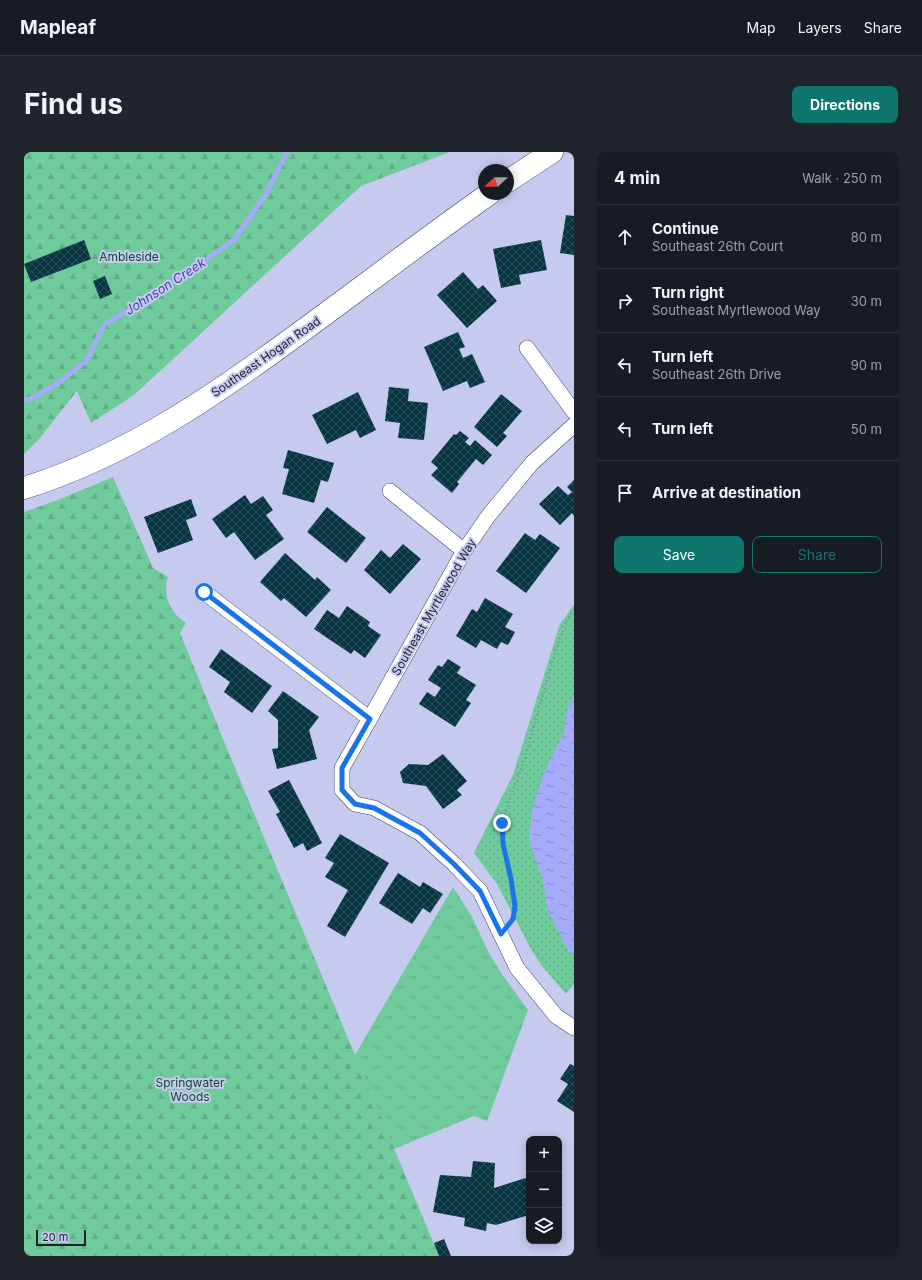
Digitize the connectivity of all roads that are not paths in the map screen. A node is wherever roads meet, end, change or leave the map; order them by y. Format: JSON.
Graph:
{"nodes":[{"id":1,"x":552,"y":152,"type":"edge"},
{"id":2,"x":514,"y":177,"type":"edge"},
{"id":3,"x":481,"y":200,"type":"edge"},
{"id":4,"x":527,"y":348,"type":"dead end"},
{"id":5,"x":574,"y":412,"type":"edge"},
{"id":6,"x":574,"y":425,"type":"edge"},
{"id":7,"x":24,"y":488,"type":"edge"},
{"id":8,"x":390,"y":491,"type":"dead end"},
{"id":9,"x":464,"y":551,"type":"junction"},
{"id":10,"x":204,"y":592,"type":"dead end"},
{"id":11,"x":370,"y":719,"type":"junction"},
{"id":12,"x":574,"y":1028,"type":"edge"}],
"edges":[{"from":1,"to":2,"type":"main road"},
{"from":3,"to":7,"type":"main road","name":"Southeast Hogan Road"},
{"from":4,"to":5,"type":"street"},
{"from":6,"to":9,"type":"street","name":"Southeast Myrtlewood Way"},
{"from":8,"to":9,"type":"street"},
{"from":9,"to":11,"type":"street","name":"Southeast Myrtlewood Way"},
{"from":10,"to":11,"type":"street"},
{"from":11,"to":12,"type":"street","name":"Southeast Myrtlewood Way"}]}
